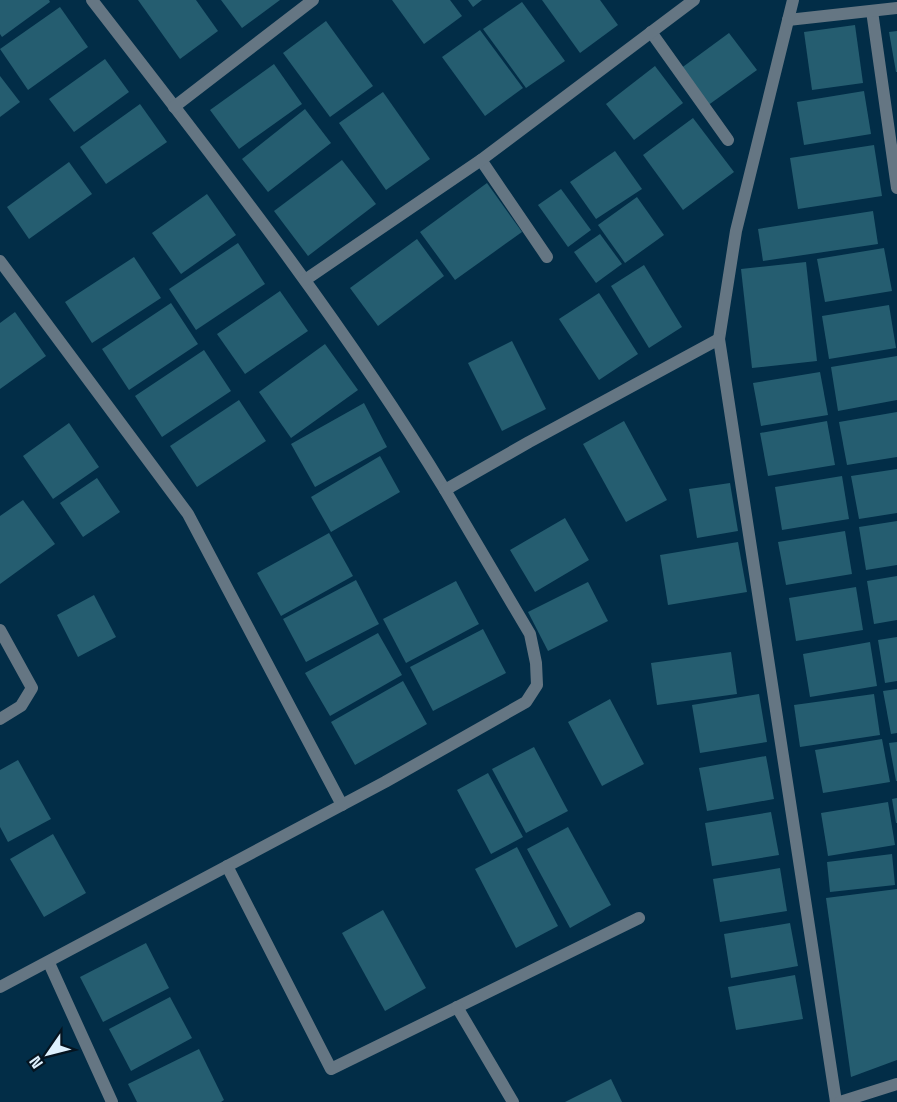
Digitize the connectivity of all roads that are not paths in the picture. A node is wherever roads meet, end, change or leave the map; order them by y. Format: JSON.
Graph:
{"nodes":[{"id":1,"x":92,"y":0,"type":"edge"},
{"id":2,"x":313,"y":0,"type":"edge"},
{"id":3,"x":693,"y":0,"type":"edge"},
{"id":4,"x":793,"y":0,"type":"edge"},
{"id":5,"x":897,"y":8,"type":"edge"},
{"id":6,"x":872,"y":11,"type":"junction"},
{"id":7,"x":788,"y":20,"type":"junction"},
{"id":8,"x":651,"y":32,"type":"junction"},
{"id":9,"x":174,"y":106,"type":"junction"},
{"id":10,"x":728,"y":140,"type":"dead end"},
{"id":11,"x":481,"y":160,"type":"junction"},
{"id":12,"x":897,"y":188,"type":"edge"},
{"id":13,"x":547,"y":257,"type":"dead end"},
{"id":14,"x":0,"y":261,"type":"edge"},
{"id":15,"x":305,"y":280,"type":"junction"},
{"id":16,"x":719,"y":339,"type":"junction"},
{"id":17,"x":445,"y":490,"type":"junction"},
{"id":18,"x":0,"y":630,"type":"edge"},
{"id":19,"x":0,"y":719,"type":"edge"},
{"id":20,"x":342,"y":805,"type":"junction"},
{"id":21,"x":227,"y":866,"type":"junction"},
{"id":22,"x":639,"y":918,"type":"dead end"},
{"id":23,"x":49,"y":963,"type":"junction"},
{"id":24,"x":0,"y":987,"type":"edge"},
{"id":25,"x":457,"y":1007,"type":"junction"},
{"id":26,"x":897,"y":1084,"type":"edge"},
{"id":27,"x":112,"y":1102,"type":"edge"},
{"id":28,"x":513,"y":1102,"type":"edge"},
{"id":29,"x":838,"y":1102,"type":"edge"}],
"edges":[{"from":1,"to":9,"type":"street"},
{"from":2,"to":9,"type":"street"},
{"from":3,"to":8,"type":"street"},
{"from":4,"to":7,"type":"street"},
{"from":5,"to":6,"type":"street"},
{"from":6,"to":7,"type":"street"},
{"from":6,"to":12,"type":"street"},
{"from":7,"to":16,"type":"street"},
{"from":8,"to":10,"type":"street"},
{"from":8,"to":11,"type":"street"},
{"from":9,"to":15,"type":"street"},
{"from":11,"to":13,"type":"street"},
{"from":11,"to":15,"type":"street"},
{"from":14,"to":20,"type":"street"},
{"from":15,"to":17,"type":"street"},
{"from":16,"to":17,"type":"street"},
{"from":16,"to":29,"type":"street"},
{"from":17,"to":20,"type":"street"},
{"from":18,"to":19,"type":"street"},
{"from":20,"to":21,"type":"street"},
{"from":21,"to":23,"type":"street"},
{"from":21,"to":25,"type":"street"},
{"from":22,"to":25,"type":"street"},
{"from":23,"to":24,"type":"street"},
{"from":23,"to":27,"type":"street"},
{"from":25,"to":28,"type":"street"},
{"from":26,"to":29,"type":"street"}]}
